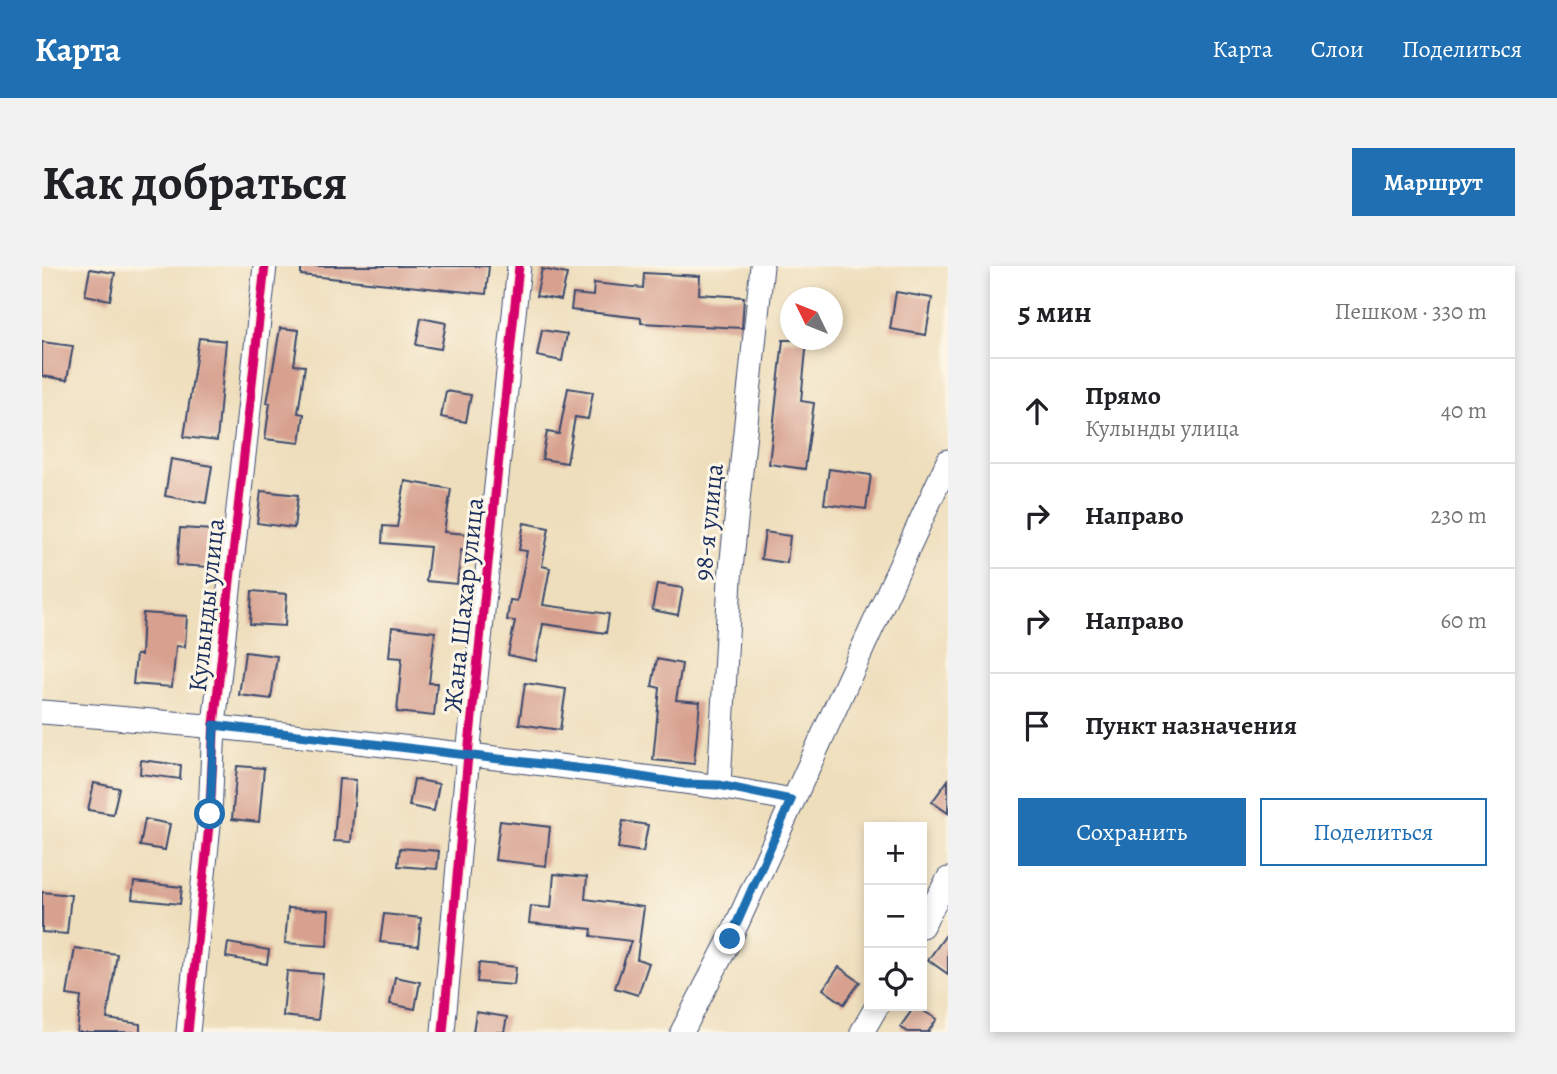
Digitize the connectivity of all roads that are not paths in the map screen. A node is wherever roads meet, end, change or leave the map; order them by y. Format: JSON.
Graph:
{"nodes":[{"id":1,"x":265,"y":266,"type":"edge"},
{"id":2,"x":519,"y":266,"type":"edge"},
{"id":3,"x":762,"y":266,"type":"edge"},
{"id":4,"x":948,"y":461,"type":"edge"},
{"id":5,"x":42,"y":712,"type":"edge"},
{"id":6,"x":214,"y":725,"type":"junction"},
{"id":7,"x":468,"y":755,"type":"junction"},
{"id":8,"x":719,"y":785,"type":"junction"},
{"id":9,"x":791,"y":800,"type":"junction"},
{"id":10,"x":948,"y":880,"type":"edge"},
{"id":11,"x":927,"y":917,"type":"edge"},
{"id":12,"x":874,"y":1011,"type":"edge"},
{"id":13,"x":188,"y":1032,"type":"edge"},
{"id":14,"x":443,"y":1032,"type":"edge"},
{"id":15,"x":682,"y":1032,"type":"edge"},
{"id":16,"x":862,"y":1032,"type":"edge"}],
"edges":[{"from":1,"to":6,"type":"street","name":"Кулынды улица"},
{"from":2,"to":7,"type":"street","name":"Жана Шахар улица"},
{"from":3,"to":8,"type":"street","name":"98-я улица"},
{"from":4,"to":9,"type":"street"},
{"from":5,"to":6,"type":"street"},
{"from":6,"to":7,"type":"street"},
{"from":6,"to":13,"type":"street","name":"Кулынды улица"},
{"from":7,"to":8,"type":"street"},
{"from":7,"to":14,"type":"street","name":"Жана Шахар улица"},
{"from":8,"to":9,"type":"street"},
{"from":9,"to":15,"type":"street"},
{"from":10,"to":11,"type":"street"},
{"from":12,"to":16,"type":"street"}]}
